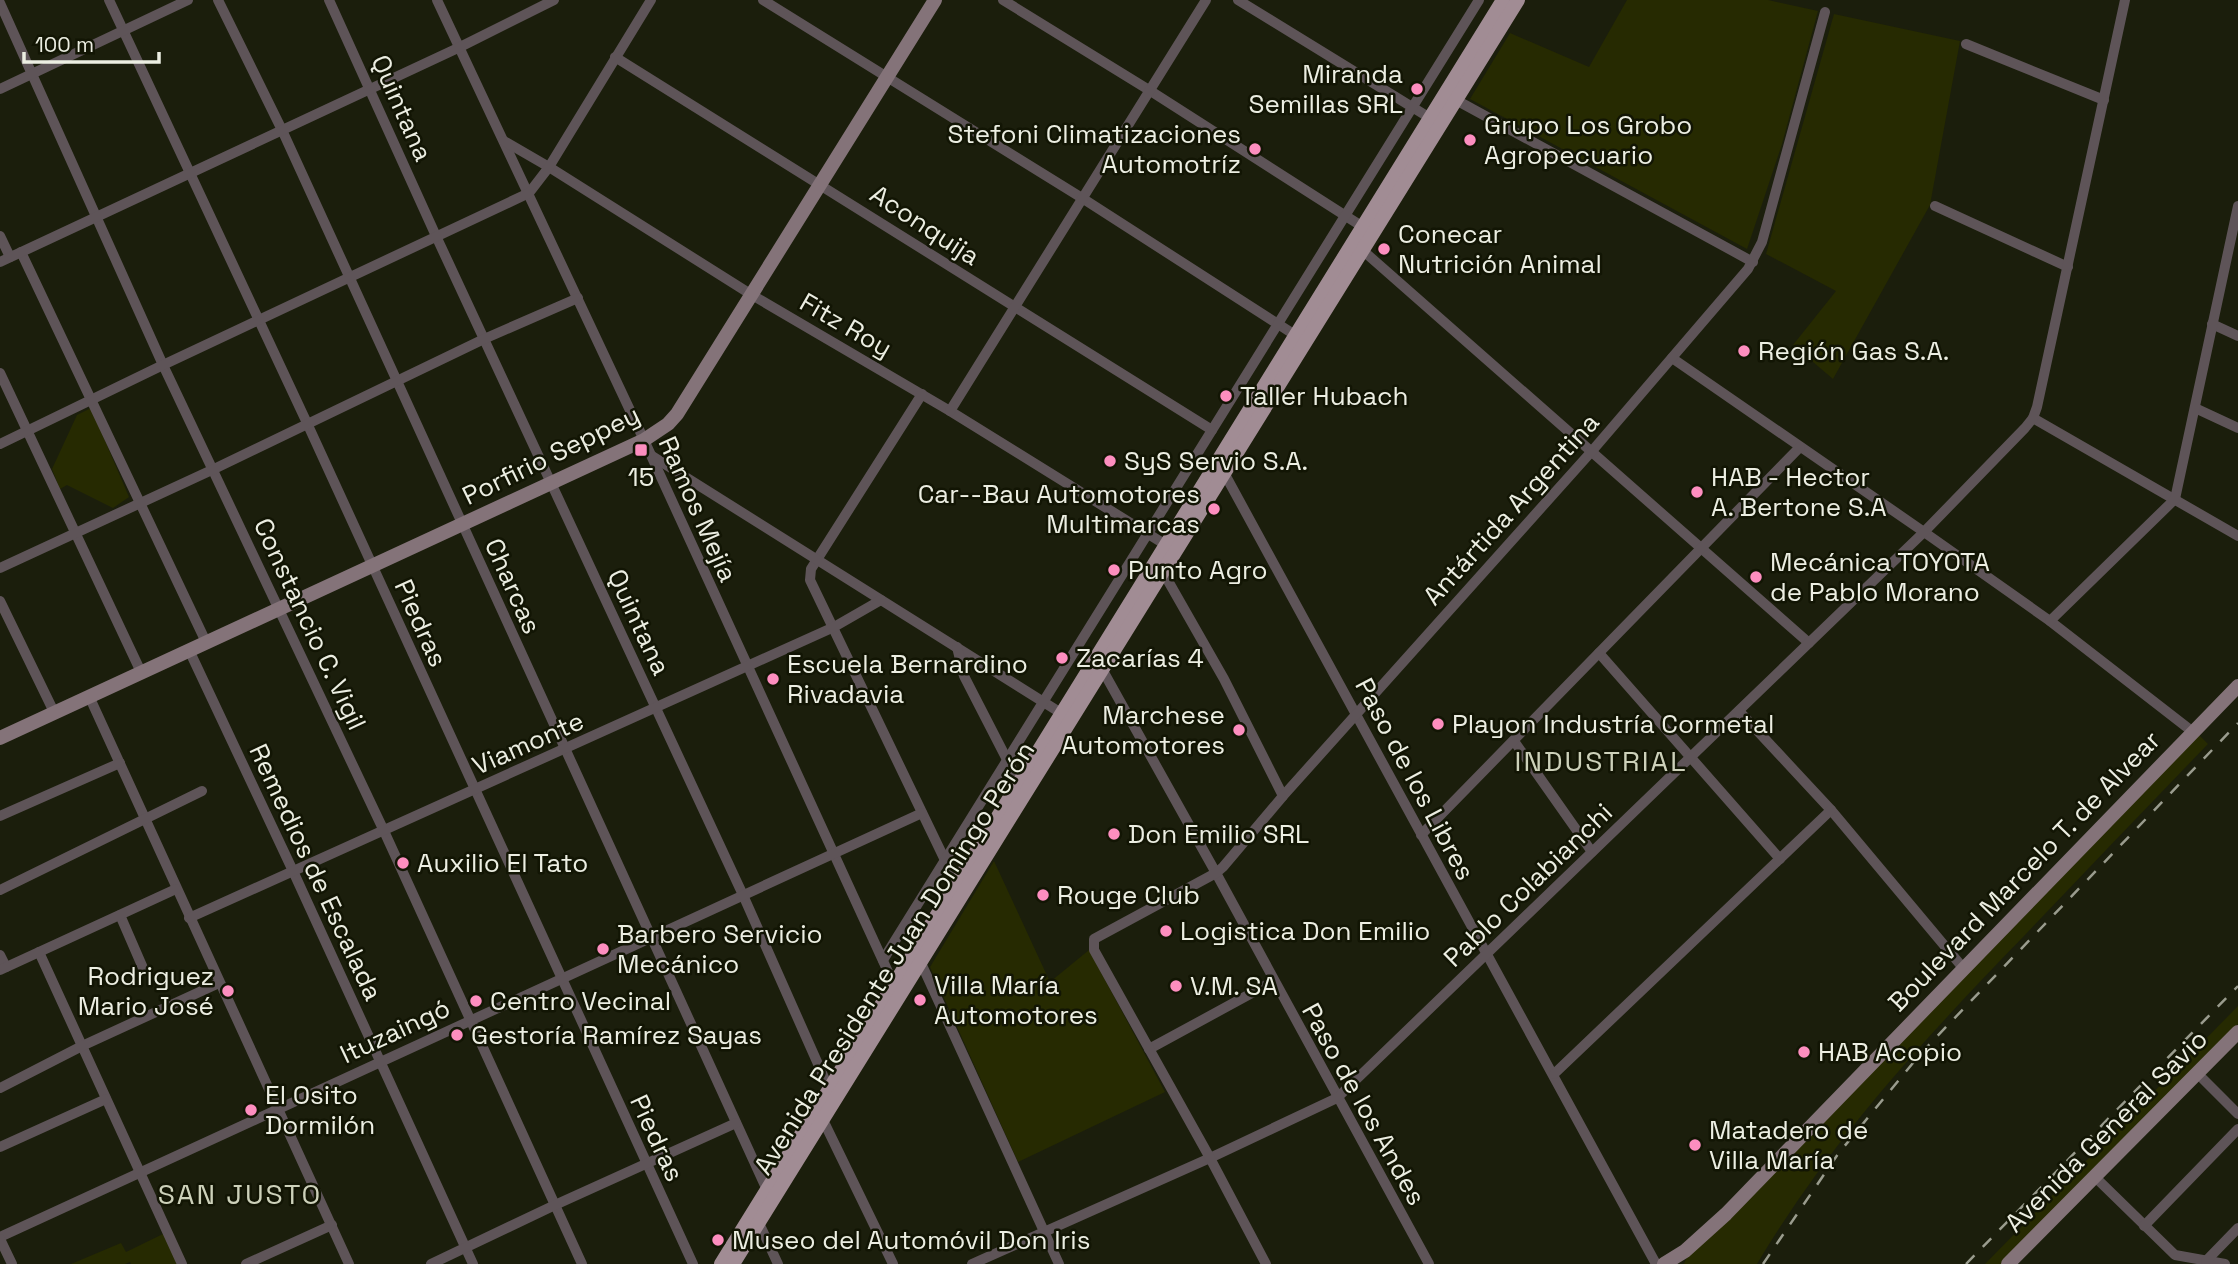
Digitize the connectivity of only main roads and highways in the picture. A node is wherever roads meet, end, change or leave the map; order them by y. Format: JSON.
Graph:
{"nodes":[{"id":1,"x":935,"y":0,"type":"edge"},
{"id":2,"x":1518,"y":0,"type":"edge"},
{"id":3,"x":1500,"y":5,"type":"edge"},
{"id":4,"x":1358,"y":246,"type":"junction"},
{"id":5,"x":1221,"y":467,"type":"junction"},
{"id":6,"x":2238,"y":686,"type":"edge"},
{"id":7,"x":0,"y":738,"type":"edge"},
{"id":8,"x":898,"y":991,"type":"junction"},
{"id":9,"x":2238,"y":1032,"type":"edge"},
{"id":10,"x":721,"y":1264,"type":"edge"},
{"id":11,"x":733,"y":1264,"type":"edge"},
{"id":12,"x":1665,"y":1264,"type":"edge"},
{"id":13,"x":2008,"y":1264,"type":"edge"}],
"edges":[{"from":1,"to":7,"type":"main road","name":"Porfirio Seppey"},
{"from":2,"to":4,"type":"main road","name":"Avenida Presidente Juan Domingo Perón"},
{"from":3,"to":4,"type":"main road","name":"Avenida Presidente Juan Domingo Perón"},
{"from":4,"to":5,"type":"main road","name":"Avenida Presidente Juan Domingo Perón"},
{"from":4,"to":5,"type":"main road","name":"Avenida Presidente Juan Domingo Perón"},
{"from":5,"to":8,"type":"main road","name":"Avenida Presidente Juan Domingo Perón"},
{"from":5,"to":8,"type":"main road","name":"Avenida Presidente Juan Domingo Perón"},
{"from":6,"to":12,"type":"main road","name":"Boulevard Marcelo T. de Alvear"},
{"from":8,"to":10,"type":"main road","name":"Avenida Presidente Juan Domingo Perón"},
{"from":8,"to":11,"type":"main road","name":"Avenida Presidente Juan Domingo Perón"},
{"from":9,"to":13,"type":"main road","name":"Avenida General Savio"}]}
